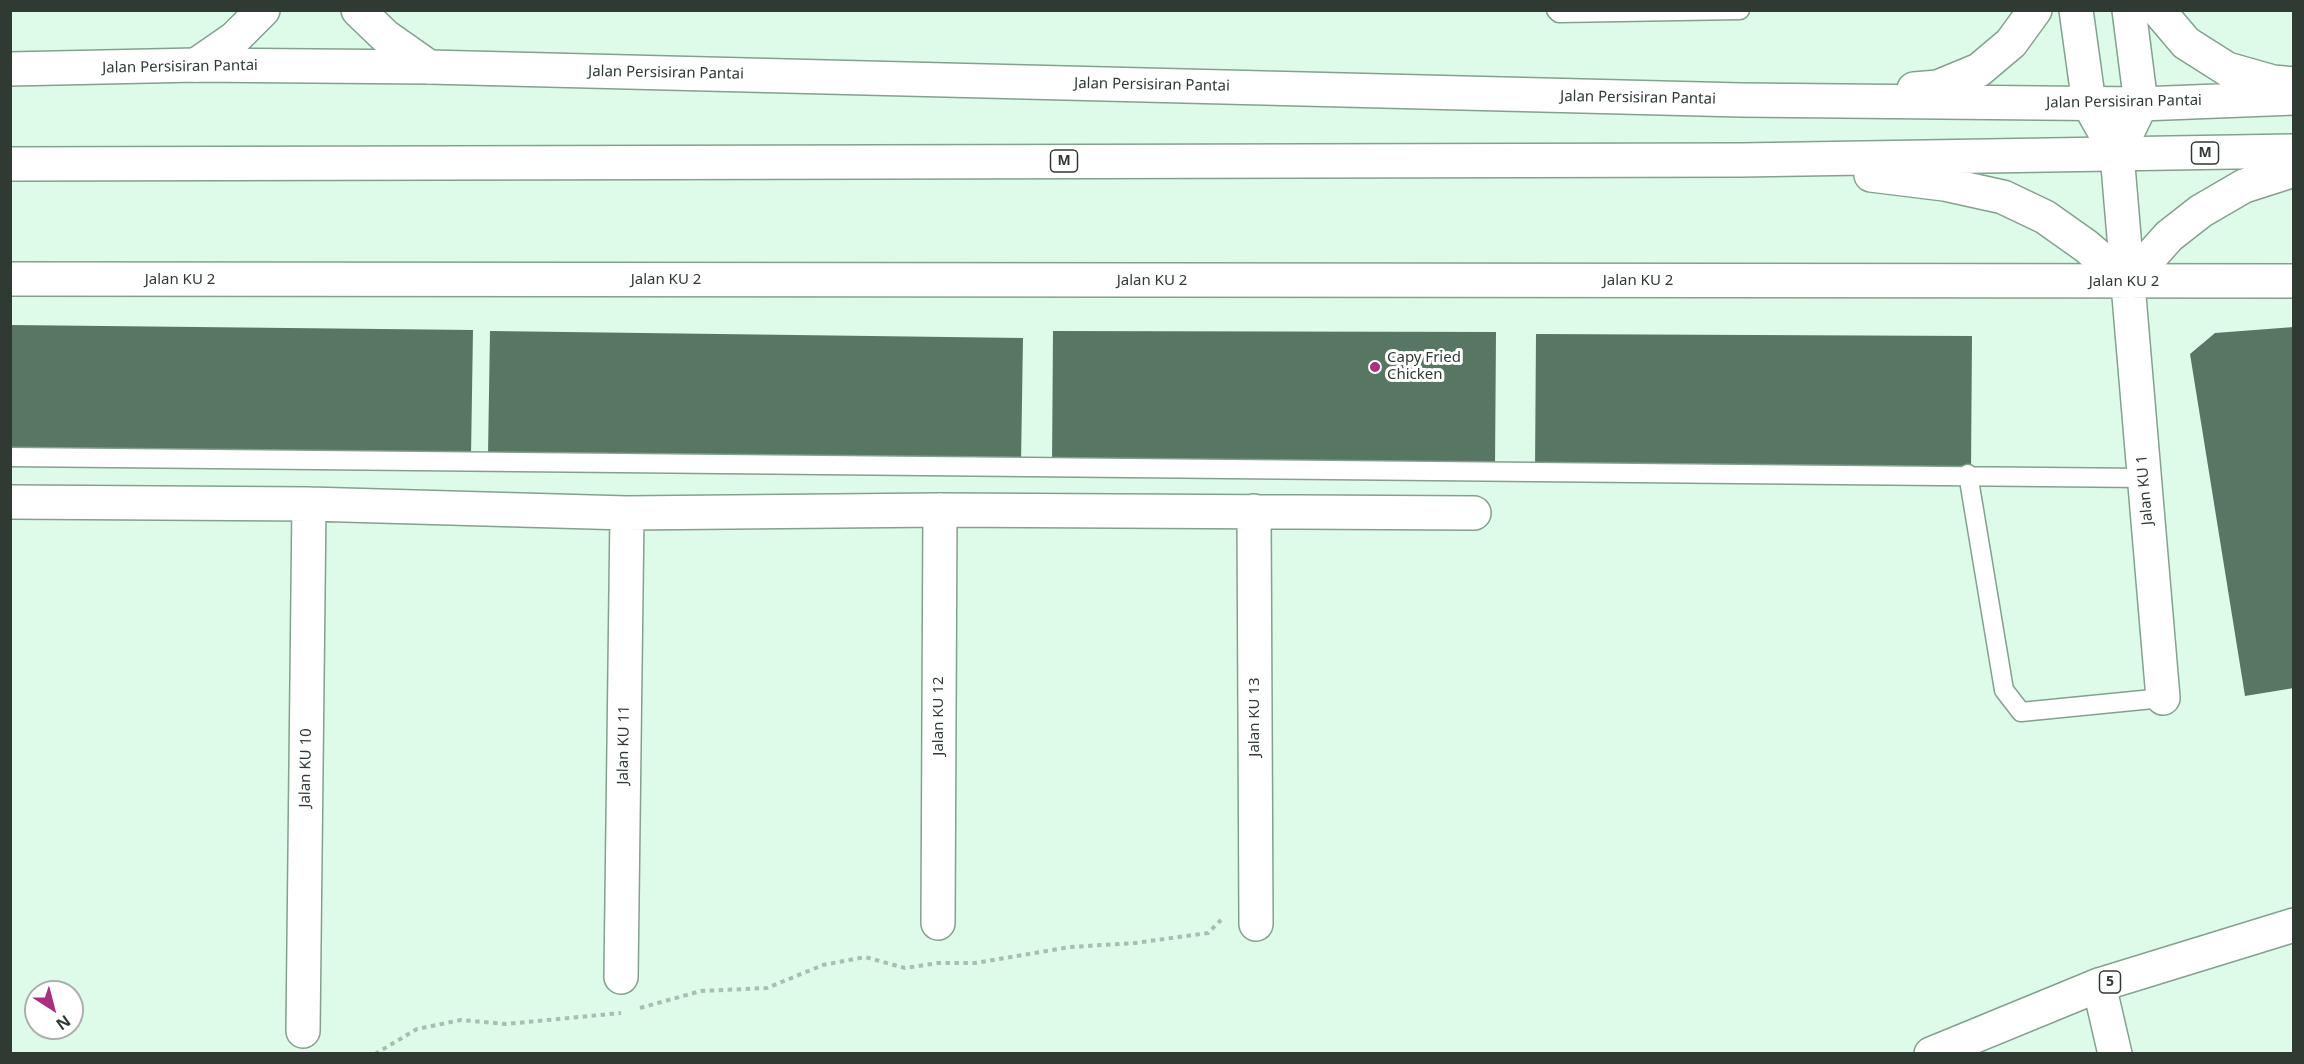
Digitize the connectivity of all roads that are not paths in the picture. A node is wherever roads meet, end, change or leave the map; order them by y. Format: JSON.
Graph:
{"nodes":[{"id":1,"x":263,"y":10,"type":"edge"},
{"id":2,"x":358,"y":10,"type":"edge"},
{"id":3,"x":1556,"y":10,"type":"edge"},
{"id":4,"x":1740,"y":10,"type":"edge"},
{"id":5,"x":2035,"y":10,"type":"edge"},
{"id":6,"x":2076,"y":10,"type":"edge"},
{"id":7,"x":2129,"y":10,"type":"edge"},
{"id":8,"x":2158,"y":10,"type":"edge"},
{"id":9,"x":195,"y":65,"type":"junction"},
{"id":10,"x":429,"y":67,"type":"junction"},
{"id":11,"x":10,"y":69,"type":"edge"},
{"id":12,"x":2294,"y":84,"type":"edge"},
{"id":13,"x":2294,"y":98,"type":"edge"},
{"id":14,"x":1741,"y":100,"type":"junction"},
{"id":15,"x":2089,"y":104,"type":"junction"},
{"id":16,"x":2141,"y":104,"type":"junction"},
{"id":17,"x":2294,"y":151,"type":"edge"},
{"id":18,"x":2117,"y":154,"type":"junction"},
{"id":19,"x":1741,"y":160,"type":"junction"},
{"id":20,"x":10,"y":164,"type":"edge"},
{"id":21,"x":2294,"y":170,"type":"edge"},
{"id":22,"x":10,"y":279,"type":"edge"},
{"id":23,"x":2294,"y":281,"type":"edge"},
{"id":24,"x":2128,"y":282,"type":"junction"},
{"id":25,"x":10,"y":458,"type":"edge"},
{"id":26,"x":1968,"y":474,"type":"junction"},
{"id":27,"x":2144,"y":478,"type":"junction"},
{"id":28,"x":10,"y":502,"type":"edge"},
{"id":29,"x":309,"y":504,"type":"junction"},
{"id":30,"x":940,"y":510,"type":"junction"},
{"id":31,"x":1254,"y":511,"type":"junction"},
{"id":32,"x":627,"y":513,"type":"junction"},
{"id":33,"x":1474,"y":513,"type":"dead end"},
{"id":34,"x":2163,"y":698,"type":"joint"},
{"id":35,"x":938,"y":923,"type":"dead end"},
{"id":36,"x":1256,"y":924,"type":"dead end"},
{"id":37,"x":2294,"y":925,"type":"edge"},
{"id":38,"x":621,"y":977,"type":"dead end"},
{"id":39,"x":2099,"y":985,"type":"junction"},
{"id":40,"x":303,"y":1031,"type":"dead end"},
{"id":41,"x":1931,"y":1053,"type":"edge"},
{"id":42,"x":2115,"y":1053,"type":"edge"}],
"edges":[{"from":1,"to":9,"type":"main road"},
{"from":2,"to":10,"type":"main road"},
{"from":3,"to":4,"type":"lane"},
{"from":5,"to":14,"type":"main road"},
{"from":6,"to":15,"type":"main road"},
{"from":7,"to":16,"type":"main road"},
{"from":8,"to":12,"type":"main road"},
{"from":9,"to":10,"type":"main road","name":"Jalan Persisiran Pantai"},
{"from":9,"to":11,"type":"main road","name":"Jalan Persisiran Pantai"},
{"from":10,"to":14,"type":"main road","name":"Jalan Persisiran Pantai"},
{"from":13,"to":16,"type":"main road","name":"Jalan Persisiran Pantai"},
{"from":14,"to":15,"type":"main road","name":"Jalan Persisiran Pantai"},
{"from":15,"to":16,"type":"main road","name":"Jalan Persisiran Pantai"},
{"from":15,"to":18,"type":"main road"},
{"from":16,"to":18,"type":"main road"},
{"from":17,"to":18,"type":"main road","number":"M"},
{"from":18,"to":19,"type":"main road","number":"M"},
{"from":18,"to":24,"type":"main road","name":"Jalan KU 1"},
{"from":19,"to":20,"type":"main road","number":"M"},
{"from":19,"to":24,"type":"main road"},
{"from":21,"to":24,"type":"main road"},
{"from":22,"to":24,"type":"main road","name":"Jalan KU 2"},
{"from":23,"to":24,"type":"main road","name":"Jalan KU 2"},
{"from":24,"to":27,"type":"main road","name":"Jalan KU 1"},
{"from":25,"to":26,"type":"lane"},
{"from":26,"to":27,"type":"lane"},
{"from":26,"to":34,"type":"lane"},
{"from":27,"to":34,"type":"main road","name":"Jalan KU 1"},
{"from":28,"to":29,"type":"main road"},
{"from":29,"to":32,"type":"main road"},
{"from":29,"to":40,"type":"main road","name":"Jalan KU 10"},
{"from":30,"to":31,"type":"main road"},
{"from":30,"to":32,"type":"main road"},
{"from":30,"to":35,"type":"main road","name":"Jalan KU 12"},
{"from":31,"to":33,"type":"main road"},
{"from":31,"to":36,"type":"main road","name":"Jalan KU 13"},
{"from":32,"to":38,"type":"main road","name":"Jalan KU 11"},
{"from":37,"to":39,"type":"main road","number":"5"},
{"from":39,"to":41,"type":"main road","number":"5"},
{"from":39,"to":42,"type":"main road"}]}
